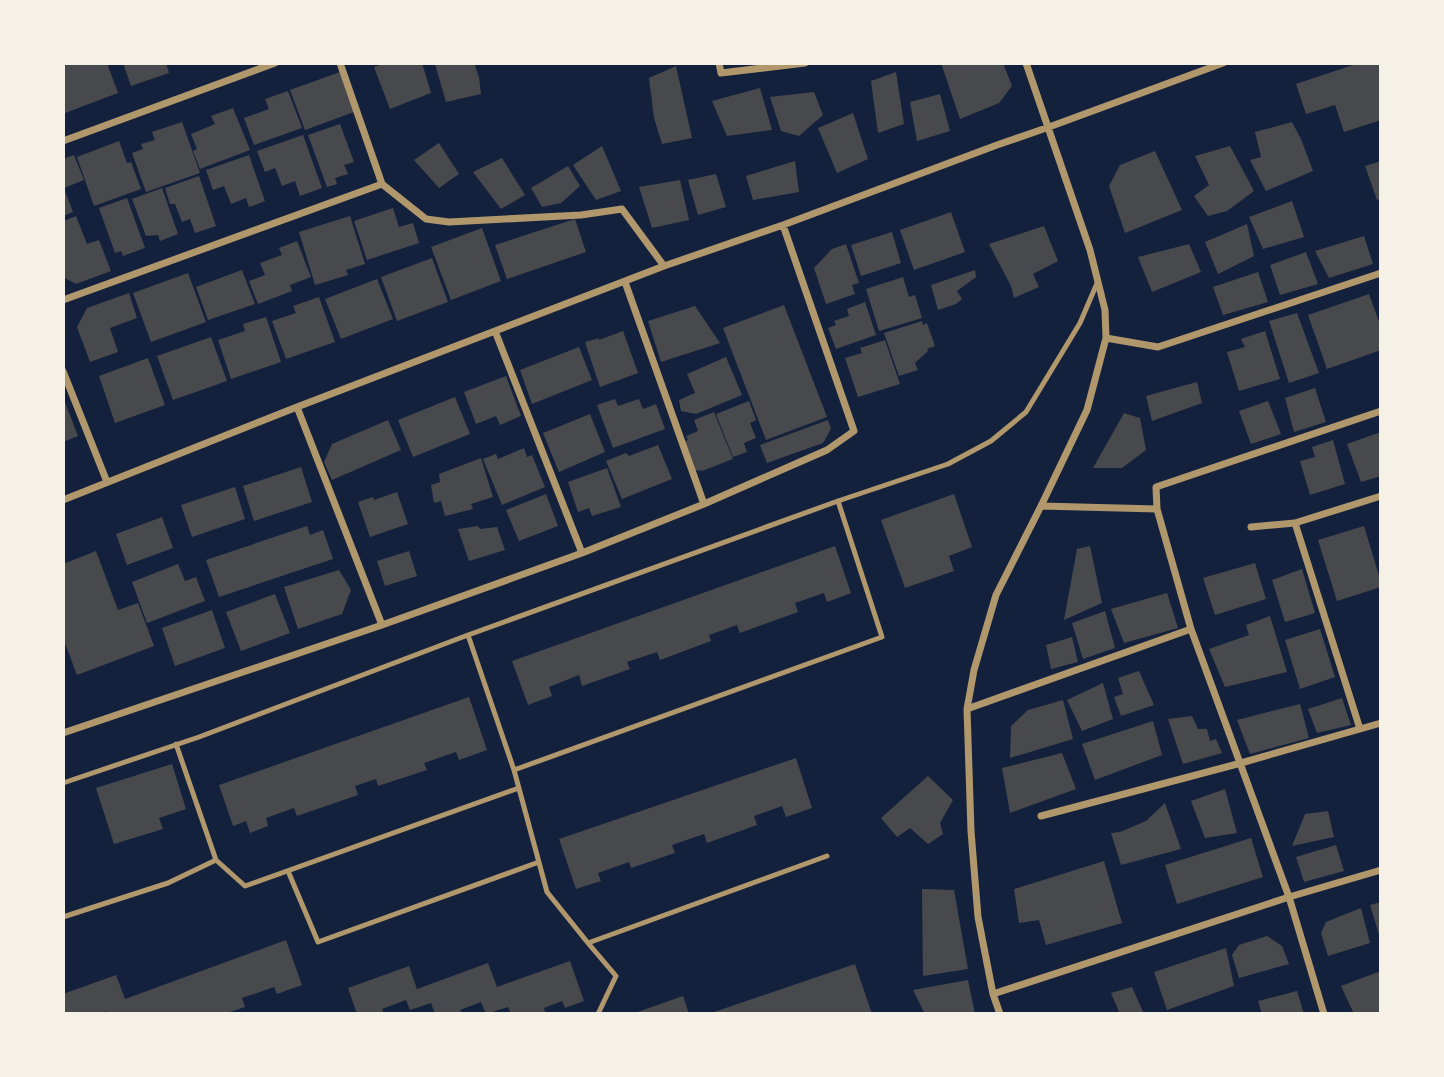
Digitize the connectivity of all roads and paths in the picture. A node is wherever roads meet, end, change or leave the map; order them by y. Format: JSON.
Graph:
{"nodes":[{"id":1,"x":275,"y":63,"type":"edge"},
{"id":2,"x":340,"y":63,"type":"edge"},
{"id":3,"x":719,"y":63,"type":"edge"},
{"id":4,"x":805,"y":63,"type":"edge"},
{"id":5,"x":1026,"y":63,"type":"edge"},
{"id":6,"x":1223,"y":63,"type":"edge"},
{"id":7,"x":1049,"y":127,"type":"junction"},
{"id":8,"x":63,"y":141,"type":"edge"},
{"id":9,"x":382,"y":184,"type":"junction"},
{"id":10,"x":783,"y":225,"type":"junction"},
{"id":11,"x":664,"y":267,"type":"junction"},
{"id":12,"x":1381,"y":273,"type":"edge"},
{"id":13,"x":1098,"y":281,"type":"junction"},
{"id":14,"x":625,"y":282,"type":"junction"},
{"id":15,"x":63,"y":300,"type":"edge"},
{"id":16,"x":495,"y":331,"type":"junction"},
{"id":17,"x":1107,"y":338,"type":"junction"},
{"id":18,"x":63,"y":371,"type":"edge"},
{"id":19,"x":297,"y":407,"type":"junction"},
{"id":20,"x":1381,"y":411,"type":"edge"},
{"id":21,"x":107,"y":482,"type":"junction"},
{"id":22,"x":1381,"y":496,"type":"edge"},
{"id":23,"x":63,"y":500,"type":"edge"},
{"id":24,"x":838,"y":501,"type":"junction"},
{"id":25,"x":704,"y":504,"type":"junction"},
{"id":26,"x":1041,"y":506,"type":"junction"},
{"id":27,"x":1157,"y":509,"type":"junction"},
{"id":28,"x":1295,"y":523,"type":"junction"},
{"id":29,"x":1251,"y":527,"type":"dead end"},
{"id":30,"x":582,"y":553,"type":"junction"},
{"id":31,"x":382,"y":625,"type":"junction"},
{"id":32,"x":1191,"y":629,"type":"junction"},
{"id":33,"x":468,"y":635,"type":"junction"},
{"id":34,"x":967,"y":709,"type":"junction"},
{"id":35,"x":1381,"y":723,"type":"edge"},
{"id":36,"x":1360,"y":729,"type":"junction"},
{"id":37,"x":63,"y":733,"type":"edge"},
{"id":38,"x":176,"y":744,"type":"junction"},
{"id":39,"x":1241,"y":763,"type":"junction"},
{"id":40,"x":514,"y":770,"type":"junction"},
{"id":41,"x":63,"y":783,"type":"edge"},
{"id":42,"x":519,"y":788,"type":"junction"},
{"id":43,"x":1041,"y":817,"type":"dead end"},
{"id":44,"x":827,"y":856,"type":"dead end"},
{"id":45,"x":216,"y":860,"type":"junction"},
{"id":46,"x":539,"y":862,"type":"junction"},
{"id":47,"x":1381,"y":870,"type":"edge"},
{"id":48,"x":288,"y":871,"type":"junction"},
{"id":49,"x":1289,"y":897,"type":"junction"},
{"id":50,"x":63,"y":917,"type":"edge"},
{"id":51,"x":588,"y":943,"type":"junction"},
{"id":52,"x":993,"y":994,"type":"junction"},
{"id":53,"x":598,"y":1014,"type":"edge"},
{"id":54,"x":1000,"y":1014,"type":"edge"},
{"id":55,"x":1325,"y":1014,"type":"edge"}],
"edges":[{"from":1,"to":8,"type":"street"},
{"from":2,"to":9,"type":"street"},
{"from":3,"to":4,"type":"street"},
{"from":5,"to":7,"type":"street"},
{"from":6,"to":7,"type":"street"},
{"from":7,"to":10,"type":"street"},
{"from":7,"to":13,"type":"street"},
{"from":9,"to":11,"type":"street"},
{"from":9,"to":15,"type":"street"},
{"from":10,"to":11,"type":"street"},
{"from":10,"to":25,"type":"street"},
{"from":11,"to":14,"type":"street"},
{"from":12,"to":17,"type":"street"},
{"from":13,"to":17,"type":"street"},
{"from":13,"to":24,"type":"lane"},
{"from":14,"to":16,"type":"street"},
{"from":14,"to":25,"type":"street"},
{"from":16,"to":19,"type":"street"},
{"from":16,"to":30,"type":"street"},
{"from":17,"to":26,"type":"street"},
{"from":18,"to":21,"type":"street"},
{"from":19,"to":21,"type":"street"},
{"from":19,"to":31,"type":"street"},
{"from":20,"to":27,"type":"street"},
{"from":21,"to":23,"type":"street"},
{"from":22,"to":28,"type":"street"},
{"from":24,"to":33,"type":"lane"},
{"from":24,"to":40,"type":"lane"},
{"from":25,"to":30,"type":"street"},
{"from":26,"to":27,"type":"street"},
{"from":26,"to":34,"type":"street"},
{"from":27,"to":32,"type":"street"},
{"from":28,"to":29,"type":"street"},
{"from":28,"to":36,"type":"street"},
{"from":30,"to":31,"type":"street"},
{"from":31,"to":37,"type":"street"},
{"from":32,"to":34,"type":"street"},
{"from":32,"to":39,"type":"street"},
{"from":33,"to":38,"type":"lane"},
{"from":33,"to":40,"type":"lane"},
{"from":34,"to":52,"type":"street"},
{"from":35,"to":36,"type":"street"},
{"from":36,"to":39,"type":"street"},
{"from":38,"to":41,"type":"lane"},
{"from":38,"to":45,"type":"lane"},
{"from":39,"to":43,"type":"street"},
{"from":39,"to":49,"type":"street"},
{"from":40,"to":42,"type":"lane"},
{"from":42,"to":46,"type":"lane"},
{"from":42,"to":48,"type":"lane"},
{"from":44,"to":51,"type":"lane"},
{"from":45,"to":48,"type":"lane"},
{"from":45,"to":50,"type":"lane"},
{"from":46,"to":48,"type":"lane"},
{"from":46,"to":51,"type":"lane"},
{"from":47,"to":49,"type":"street"},
{"from":49,"to":52,"type":"street"},
{"from":49,"to":55,"type":"street"},
{"from":51,"to":53,"type":"lane"},
{"from":52,"to":54,"type":"street"}]}
